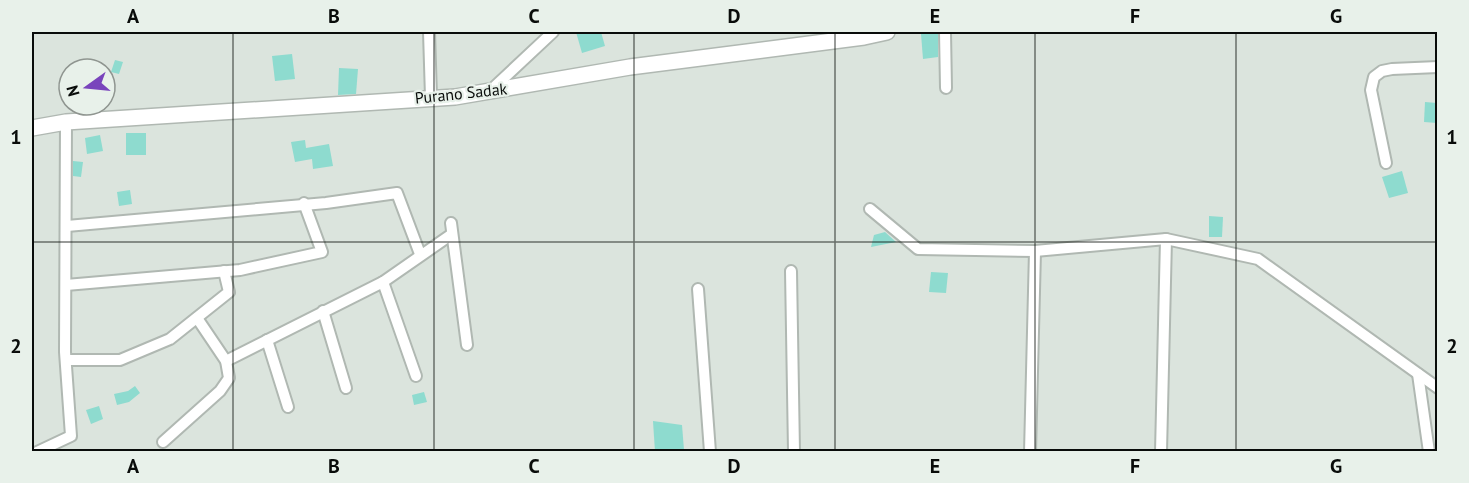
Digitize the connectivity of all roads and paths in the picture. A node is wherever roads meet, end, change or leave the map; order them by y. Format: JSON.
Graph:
{"nodes":[{"id":1,"x":429,"y":32,"type":"edge"},
{"id":2,"x":553,"y":32,"type":"edge"},
{"id":3,"x":887,"y":32,"type":"edge"},
{"id":4,"x":945,"y":32,"type":"edge"},
{"id":5,"x":1437,"y":68,"type":"edge"},
{"id":6,"x":946,"y":88,"type":"dead end"},
{"id":7,"x":490,"y":91,"type":"junction"},
{"id":8,"x":431,"y":97,"type":"junction"},
{"id":9,"x":66,"y":122,"type":"junction"},
{"id":10,"x":32,"y":128,"type":"edge"},
{"id":11,"x":1386,"y":163,"type":"dead end"},
{"id":12,"x":304,"y":203,"type":"junction"},
{"id":13,"x":870,"y":209,"type":"dead end"},
{"id":14,"x":67,"y":226,"type":"junction"},
{"id":15,"x":1166,"y":239,"type":"junction"},
{"id":16,"x":1035,"y":251,"type":"junction"},
{"id":17,"x":420,"y":254,"type":"junction"},
{"id":18,"x":224,"y":271,"type":"junction"},
{"id":19,"x":791,"y":271,"type":"dead end"},
{"id":20,"x":383,"y":282,"type":"junction"},
{"id":21,"x":66,"y":285,"type":"junction"},
{"id":22,"x":698,"y":289,"type":"dead end"},
{"id":23,"x":323,"y":311,"type":"junction"},
{"id":24,"x":197,"y":318,"type":"junction"},
{"id":25,"x":267,"y":340,"type":"junction"},
{"id":26,"x":467,"y":345,"type":"dead end"},
{"id":27,"x":66,"y":360,"type":"junction"},
{"id":28,"x":226,"y":361,"type":"junction"},
{"id":29,"x":1418,"y":374,"type":"junction"},
{"id":30,"x":416,"y":376,"type":"dead end"},
{"id":31,"x":346,"y":388,"type":"dead end"},
{"id":32,"x":1437,"y":388,"type":"edge"},
{"id":33,"x":288,"y":407,"type":"dead end"},
{"id":34,"x":163,"y":442,"type":"dead end"},
{"id":35,"x":37,"y":452,"type":"edge"},
{"id":36,"x":710,"y":452,"type":"edge"},
{"id":37,"x":794,"y":452,"type":"edge"},
{"id":38,"x":1030,"y":452,"type":"edge"},
{"id":39,"x":1161,"y":452,"type":"edge"},
{"id":40,"x":1429,"y":452,"type":"edge"}],
"edges":[{"from":1,"to":8,"type":"street"},
{"from":2,"to":7,"type":"street"},
{"from":3,"to":7,"type":"main road","name":"Purano Sadak"},
{"from":4,"to":6,"type":"street"},
{"from":5,"to":11,"type":"street"},
{"from":7,"to":8,"type":"main road","name":"Purano Sadak"},
{"from":8,"to":9,"type":"main road","name":"Purano Sadak"},
{"from":9,"to":10,"type":"main road","name":"Purano Sadak"},
{"from":9,"to":14,"type":"street"},
{"from":12,"to":14,"type":"street"},
{"from":12,"to":17,"type":"street"},
{"from":12,"to":18,"type":"street"},
{"from":13,"to":16,"type":"street"},
{"from":14,"to":21,"type":"street"},
{"from":15,"to":16,"type":"street"},
{"from":15,"to":29,"type":"street"},
{"from":15,"to":39,"type":"street"},
{"from":16,"to":38,"type":"street"},
{"from":17,"to":20,"type":"street"},
{"from":17,"to":26,"type":"street"},
{"from":18,"to":21,"type":"street"},
{"from":18,"to":24,"type":"street"},
{"from":19,"to":37,"type":"street"},
{"from":20,"to":23,"type":"street"},
{"from":20,"to":30,"type":"street"},
{"from":21,"to":27,"type":"street"},
{"from":22,"to":36,"type":"street"},
{"from":23,"to":25,"type":"street"},
{"from":23,"to":31,"type":"street"},
{"from":24,"to":27,"type":"street"},
{"from":24,"to":28,"type":"street"},
{"from":25,"to":28,"type":"street"},
{"from":25,"to":33,"type":"street"},
{"from":27,"to":35,"type":"street"},
{"from":28,"to":34,"type":"street"},
{"from":29,"to":32,"type":"street"},
{"from":29,"to":40,"type":"street"}]}
